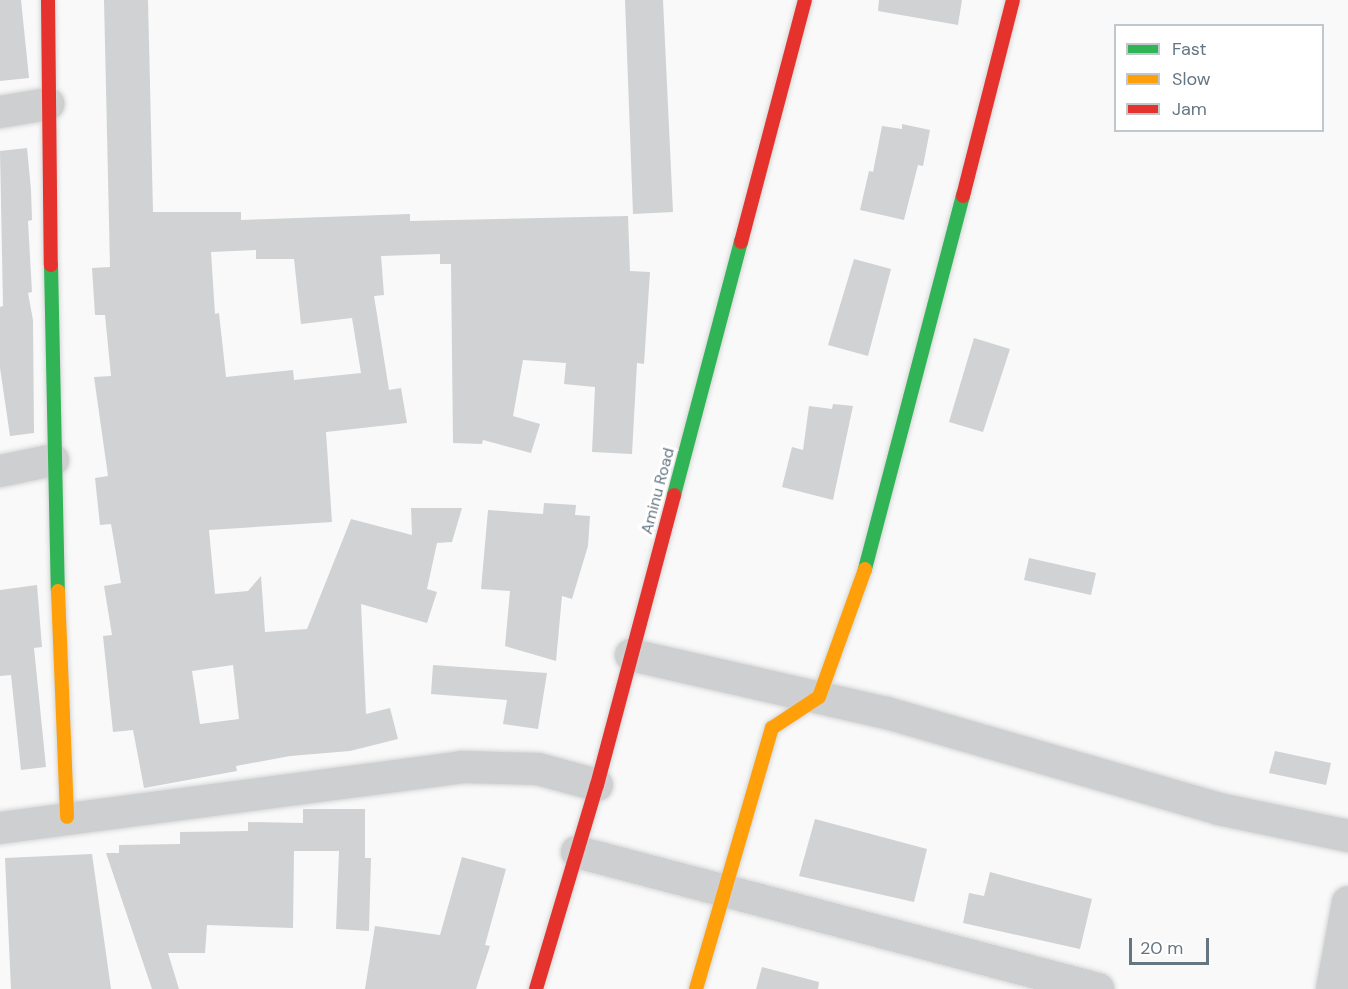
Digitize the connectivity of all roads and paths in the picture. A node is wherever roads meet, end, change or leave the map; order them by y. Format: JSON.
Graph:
{"nodes":[{"id":1,"x":48,"y":0,"type":"edge"},
{"id":2,"x":805,"y":0,"type":"edge"},
{"id":3,"x":1013,"y":0,"type":"edge"},
{"id":4,"x":48,"y":104,"type":"junction"},
{"id":5,"x":0,"y":112,"type":"edge"},
{"id":6,"x":53,"y":460,"type":"junction"},
{"id":7,"x":0,"y":471,"type":"edge"},
{"id":8,"x":631,"y":655,"type":"junction"},
{"id":9,"x":819,"y":697,"type":"junction"},
{"id":10,"x":597,"y":786,"type":"junction"},
{"id":11,"x":67,"y":817,"type":"junction"},
{"id":12,"x":0,"y":828,"type":"edge"},
{"id":13,"x":1348,"y":836,"type":"edge"},
{"id":14,"x":577,"y":852,"type":"junction"},
{"id":15,"x":727,"y":891,"type":"junction"},
{"id":16,"x":1348,"y":902,"type":"edge"},
{"id":17,"x":536,"y":989,"type":"edge"},
{"id":18,"x":696,"y":989,"type":"edge"},
{"id":19,"x":1098,"y":989,"type":"edge"},
{"id":20,"x":1332,"y":989,"type":"edge"}],
"edges":[{"from":1,"to":4,"type":"street"},
{"from":2,"to":8,"type":"street","name":"Aminu Road"},
{"from":3,"to":9,"type":"street"},
{"from":4,"to":5,"type":"street"},
{"from":4,"to":6,"type":"street"},
{"from":6,"to":7,"type":"street"},
{"from":6,"to":11,"type":"street"},
{"from":8,"to":9,"type":"street"},
{"from":8,"to":10,"type":"street","name":"Aminu Road"},
{"from":9,"to":13,"type":"street"},
{"from":9,"to":15,"type":"street"},
{"from":10,"to":11,"type":"street"},
{"from":10,"to":14,"type":"street","name":"Aminu Road"},
{"from":11,"to":12,"type":"street"},
{"from":14,"to":15,"type":"street"},
{"from":14,"to":17,"type":"street","name":"Aminu Road"},
{"from":15,"to":18,"type":"street"},
{"from":15,"to":19,"type":"street"},
{"from":16,"to":20,"type":"street"}]}
